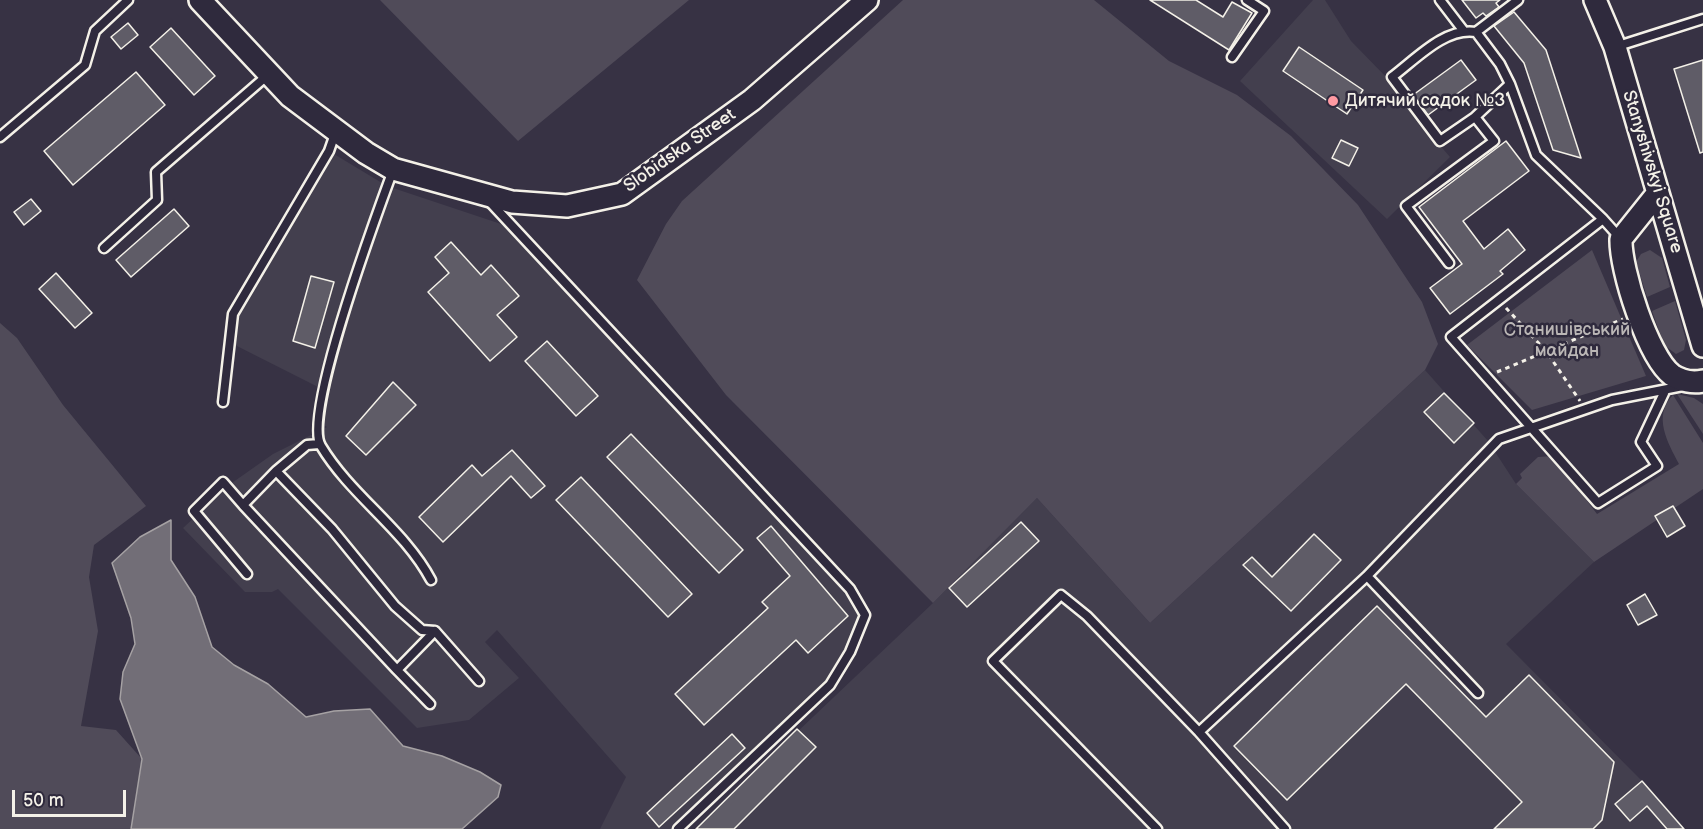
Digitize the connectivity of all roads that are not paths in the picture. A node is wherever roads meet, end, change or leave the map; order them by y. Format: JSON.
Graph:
{"nodes":[{"id":1,"x":128,"y":0,"type":"edge"},
{"id":2,"x":200,"y":0,"type":"edge"},
{"id":3,"x":867,"y":0,"type":"edge"},
{"id":4,"x":1248,"y":0,"type":"edge"},
{"id":5,"x":1440,"y":0,"type":"edge"},
{"id":6,"x":1518,"y":0,"type":"edge"},
{"id":7,"x":1595,"y":0,"type":"edge"},
{"id":8,"x":1703,"y":19,"type":"edge"},
{"id":9,"x":1463,"y":30,"type":"junction"},
{"id":10,"x":1476,"y":32,"type":"junction"},
{"id":11,"x":1615,"y":47,"type":"junction"},
{"id":12,"x":1232,"y":57,"type":"dead end"},
{"id":13,"x":269,"y":74,"type":"junction"},
{"id":14,"x":1510,"y":84,"type":"junction"},
{"id":15,"x":1475,"y":117,"type":"junction"},
{"id":16,"x":337,"y":130,"type":"junction"},
{"id":17,"x":0,"y":137,"type":"edge"},
{"id":18,"x":393,"y":169,"type":"junction"},
{"id":19,"x":482,"y":194,"type":"junction"},
{"id":20,"x":1657,"y":194,"type":"junction"},
{"id":21,"x":1603,"y":219,"type":"junction"},
{"id":22,"x":1621,"y":239,"type":"junction"},
{"id":23,"x":104,"y":248,"type":"dead end"},
{"id":24,"x":1449,"y":263,"type":"dead end"},
{"id":25,"x":1703,"y":346,"type":"edge"},
{"id":26,"x":1699,"y":381,"type":"edge"},
{"id":27,"x":1665,"y":391,"type":"junction"},
{"id":28,"x":223,"y":402,"type":"dead end"},
{"id":29,"x":1534,"y":428,"type":"junction"},
{"id":30,"x":319,"y":444,"type":"junction"},
{"id":31,"x":276,"y":471,"type":"junction"},
{"id":32,"x":243,"y":505,"type":"junction"},
{"id":33,"x":247,"y":574,"type":"dead end"},
{"id":34,"x":1367,"y":576,"type":"junction"},
{"id":35,"x":431,"y":580,"type":"dead end"},
{"id":36,"x":435,"y":631,"type":"junction"},
{"id":37,"x":397,"y":670,"type":"junction"},
{"id":38,"x":479,"y":681,"type":"dead end"},
{"id":39,"x":1478,"y":693,"type":"dead end"},
{"id":40,"x":430,"y":704,"type":"dead end"},
{"id":41,"x":1199,"y":732,"type":"junction"},
{"id":42,"x":678,"y":829,"type":"edge"},
{"id":43,"x":1157,"y":829,"type":"edge"},
{"id":44,"x":1285,"y":829,"type":"edge"}],
"edges":[{"from":1,"to":17,"type":"lane"},
{"from":2,"to":13,"type":"street","name":"Slobidska Street"},
{"from":3,"to":19,"type":"street","name":"Slobidska Street"},
{"from":4,"to":12,"type":"lane"},
{"from":5,"to":9,"type":"lane"},
{"from":6,"to":10,"type":"lane"},
{"from":7,"to":11,"type":"street","name":"Stanyshivskyi Square"},
{"from":8,"to":11,"type":"lane"},
{"from":9,"to":10,"type":"lane"},
{"from":9,"to":15,"type":"lane"},
{"from":10,"to":14,"type":"lane"},
{"from":11,"to":20,"type":"street","name":"Stanyshivskyi Square"},
{"from":13,"to":16,"type":"street","name":"Slobidska Street"},
{"from":13,"to":23,"type":"lane"},
{"from":14,"to":15,"type":"lane"},
{"from":14,"to":21,"type":"lane"},
{"from":15,"to":24,"type":"lane"},
{"from":16,"to":18,"type":"street","name":"Slobidska Street"},
{"from":16,"to":28,"type":"lane"},
{"from":18,"to":19,"type":"street","name":"Slobidska Street"},
{"from":18,"to":30,"type":"lane"},
{"from":19,"to":42,"type":"lane"},
{"from":20,"to":22,"type":"street"},
{"from":20,"to":25,"type":"street","name":"Stanyshivskyi Square"},
{"from":21,"to":22,"type":"lane"},
{"from":21,"to":29,"type":"lane"},
{"from":22,"to":26,"type":"street"},
{"from":26,"to":27,"type":"lane"},
{"from":27,"to":29,"type":"lane"},
{"from":27,"to":29,"type":"lane"},
{"from":29,"to":34,"type":"lane"},
{"from":30,"to":31,"type":"lane"},
{"from":30,"to":35,"type":"lane"},
{"from":31,"to":32,"type":"lane"},
{"from":31,"to":36,"type":"lane"},
{"from":32,"to":33,"type":"lane"},
{"from":32,"to":37,"type":"lane"},
{"from":34,"to":39,"type":"lane"},
{"from":34,"to":41,"type":"lane"},
{"from":36,"to":37,"type":"lane"},
{"from":36,"to":38,"type":"lane"},
{"from":37,"to":40,"type":"lane"},
{"from":41,"to":43,"type":"lane"},
{"from":41,"to":44,"type":"lane"}]}
